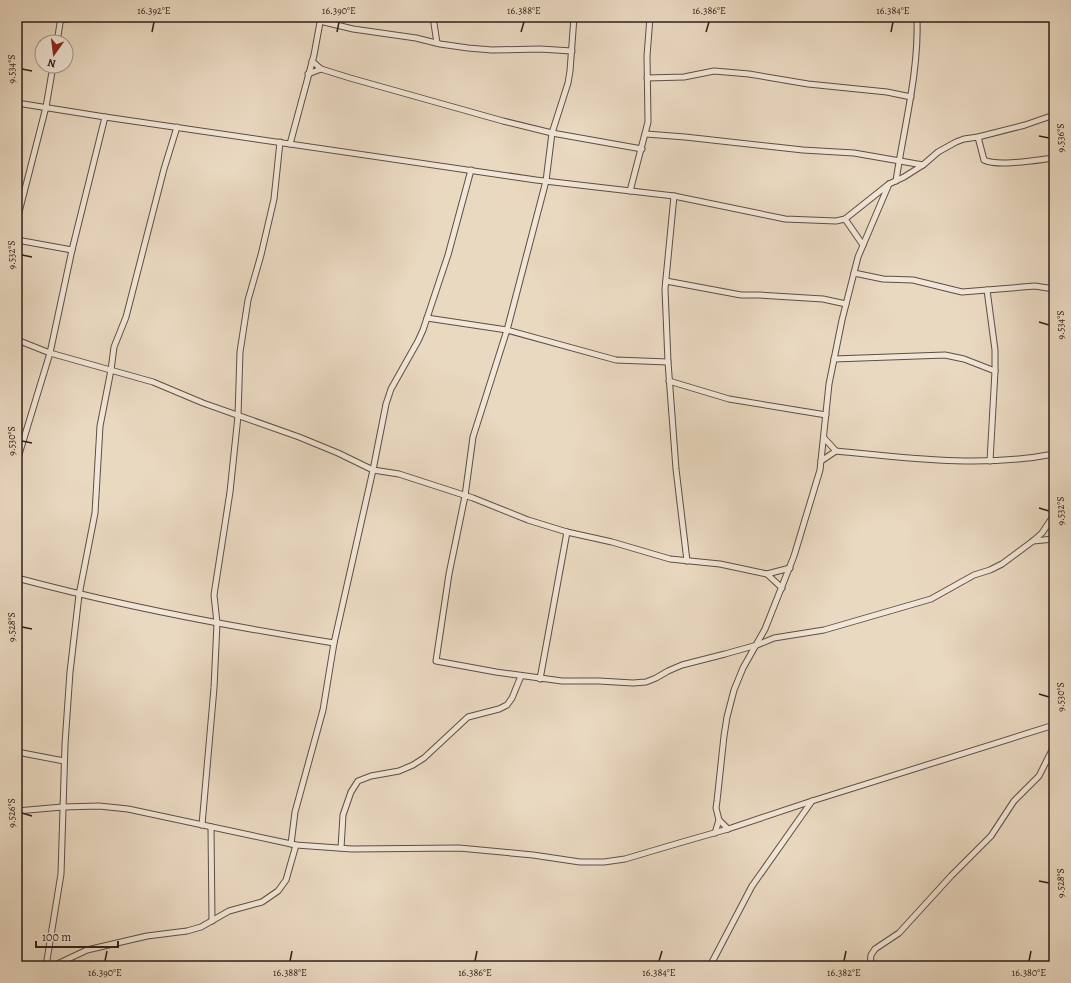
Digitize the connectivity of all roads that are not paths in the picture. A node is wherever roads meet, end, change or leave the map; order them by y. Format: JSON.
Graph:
{"nodes":[{"id":1,"x":81,"y":17,"type":"edge"},
{"id":2,"x":433,"y":17,"type":"edge"},
{"id":3,"x":574,"y":17,"type":"edge"},
{"id":4,"x":650,"y":17,"type":"edge"},
{"id":5,"x":917,"y":17,"type":"edge"},
{"id":6,"x":61,"y":18,"type":"edge"},
{"id":7,"x":321,"y":19,"type":"edge"},
{"id":8,"x":58,"y":34,"type":"edge"},
{"id":9,"x":437,"y":43,"type":"junction"},
{"id":10,"x":572,"y":51,"type":"junction"},
{"id":11,"x":312,"y":61,"type":"junction"},
{"id":12,"x":321,"y":69,"type":"junction"},
{"id":13,"x":52,"y":74,"type":"edge"},
{"id":14,"x":308,"y":74,"type":"junction"},
{"id":15,"x":647,"y":78,"type":"junction"},
{"id":16,"x":912,"y":97,"type":"junction"},
{"id":17,"x":17,"y":103,"type":"edge"},
{"id":18,"x":46,"y":107,"type":"junction"},
{"id":19,"x":1054,"y":115,"type":"edge"},
{"id":20,"x":105,"y":117,"type":"junction"},
{"id":21,"x":177,"y":127,"type":"junction"},
{"id":22,"x":552,"y":132,"type":"junction"},
{"id":23,"x":646,"y":134,"type":"junction"},
{"id":24,"x":978,"y":137,"type":"junction"},
{"id":25,"x":280,"y":142,"type":"junction"},
{"id":26,"x":290,"y":144,"type":"junction"},
{"id":27,"x":642,"y":149,"type":"junction"},
{"id":28,"x":1054,"y":158,"type":"edge"},
{"id":29,"x":899,"y":161,"type":"junction"},
{"id":30,"x":923,"y":165,"type":"junction"},
{"id":31,"x":471,"y":170,"type":"junction"},
{"id":32,"x":546,"y":181,"type":"junction"},
{"id":33,"x":896,"y":181,"type":"junction"},
{"id":34,"x":889,"y":184,"type":"junction"},
{"id":35,"x":630,"y":191,"type":"junction"},
{"id":36,"x":674,"y":196,"type":"junction"},
{"id":37,"x":845,"y":219,"type":"junction"},
{"id":38,"x":17,"y":220,"type":"edge"},
{"id":39,"x":17,"y":240,"type":"edge"},
{"id":40,"x":863,"y":245,"type":"junction"},
{"id":41,"x":72,"y":250,"type":"junction"},
{"id":42,"x":854,"y":273,"type":"junction"},
{"id":43,"x":666,"y":281,"type":"junction"},
{"id":44,"x":1054,"y":288,"type":"edge"},
{"id":45,"x":986,"y":290,"type":"junction"},
{"id":46,"x":846,"y":304,"type":"junction"},
{"id":47,"x":427,"y":318,"type":"junction"},
{"id":48,"x":507,"y":330,"type":"junction"},
{"id":49,"x":17,"y":340,"type":"edge"},
{"id":50,"x":50,"y":353,"type":"junction"},
{"id":51,"x":834,"y":359,"type":"junction"},
{"id":52,"x":668,"y":362,"type":"junction"},
{"id":53,"x":111,"y":370,"type":"junction"},
{"id":54,"x":995,"y":371,"type":"junction"},
{"id":55,"x":669,"y":382,"type":"junction"},
{"id":56,"x":826,"y":415,"type":"junction"},
{"id":57,"x":238,"y":416,"type":"junction"},
{"id":58,"x":824,"y":438,"type":"junction"},
{"id":59,"x":836,"y":451,"type":"junction"},
{"id":60,"x":1054,"y":454,"type":"edge"},
{"id":61,"x":17,"y":460,"type":"edge"},
{"id":62,"x":990,"y":460,"type":"junction"},
{"id":63,"x":821,"y":461,"type":"junction"},
{"id":64,"x":374,"y":470,"type":"junction"},
{"id":65,"x":465,"y":496,"type":"junction"},
{"id":66,"x":1054,"y":515,"type":"edge"},
{"id":67,"x":567,"y":532,"type":"junction"},
{"id":68,"x":1054,"y":539,"type":"edge"},
{"id":69,"x":1033,"y":541,"type":"junction"},
{"id":70,"x":687,"y":561,"type":"junction"},
{"id":71,"x":790,"y":568,"type":"junction"},
{"id":72,"x":767,"y":574,"type":"junction"},
{"id":73,"x":17,"y":578,"type":"edge"},
{"id":74,"x":782,"y":588,"type":"junction"},
{"id":75,"x":79,"y":595,"type":"junction"},
{"id":76,"x":217,"y":623,"type":"junction"},
{"id":77,"x":334,"y":642,"type":"junction"},
{"id":78,"x":757,"y":645,"type":"junction"},
{"id":79,"x":521,"y":676,"type":"junction"},
{"id":80,"x":540,"y":679,"type":"junction"},
{"id":81,"x":1054,"y":725,"type":"edge"},
{"id":82,"x":1054,"y":746,"type":"edge"},
{"id":83,"x":17,"y":752,"type":"edge"},
{"id":84,"x":64,"y":761,"type":"junction"},
{"id":85,"x":812,"y":801,"type":"junction"},
{"id":86,"x":62,"y":807,"type":"junction"},
{"id":87,"x":17,"y":811,"type":"edge"},
{"id":88,"x":719,"y":820,"type":"junction"},
{"id":89,"x":202,"y":825,"type":"junction"},
{"id":90,"x":211,"y":827,"type":"junction"},
{"id":91,"x":728,"y":829,"type":"junction"},
{"id":92,"x":715,"y":833,"type":"junction"},
{"id":93,"x":294,"y":844,"type":"junction"},
{"id":94,"x":341,"y":848,"type":"junction"},
{"id":95,"x":212,"y":921,"type":"junction"},
{"id":96,"x":46,"y":966,"type":"edge"},
{"id":97,"x":53,"y":966,"type":"edge"},
{"id":98,"x":710,"y":966,"type":"edge"},
{"id":99,"x":870,"y":966,"type":"edge"}],
"edges":[{"from":1,"to":6,"type":"street"},
{"from":2,"to":9,"type":"street"},
{"from":3,"to":10,"type":"street"},
{"from":4,"to":15,"type":"street"},
{"from":5,"to":16,"type":"street"},
{"from":6,"to":8,"type":"street"},
{"from":7,"to":9,"type":"street"},
{"from":7,"to":11,"type":"street"},
{"from":9,"to":10,"type":"street"},
{"from":10,"to":22,"type":"street"},
{"from":11,"to":12,"type":"street"},
{"from":11,"to":14,"type":"street"},
{"from":12,"to":14,"type":"street"},
{"from":12,"to":22,"type":"street"},
{"from":13,"to":18,"type":"street"},
{"from":14,"to":26,"type":"street"},
{"from":15,"to":16,"type":"street"},
{"from":15,"to":23,"type":"street"},
{"from":16,"to":29,"type":"street"},
{"from":17,"to":18,"type":"street"},
{"from":18,"to":20,"type":"street"},
{"from":18,"to":38,"type":"street"},
{"from":19,"to":24,"type":"street"},
{"from":20,"to":21,"type":"street"},
{"from":20,"to":41,"type":"street"},
{"from":21,"to":25,"type":"street"},
{"from":21,"to":53,"type":"street"},
{"from":22,"to":27,"type":"street"},
{"from":22,"to":32,"type":"street"},
{"from":23,"to":27,"type":"street"},
{"from":23,"to":29,"type":"street"},
{"from":24,"to":28,"type":"street"},
{"from":24,"to":30,"type":"street"},
{"from":25,"to":26,"type":"street"},
{"from":25,"to":57,"type":"street"},
{"from":26,"to":31,"type":"street"},
{"from":27,"to":35,"type":"street"},
{"from":29,"to":30,"type":"street"},
{"from":29,"to":33,"type":"street"},
{"from":30,"to":33,"type":"street"},
{"from":31,"to":32,"type":"street"},
{"from":31,"to":47,"type":"street"},
{"from":32,"to":35,"type":"street"},
{"from":32,"to":48,"type":"street"},
{"from":33,"to":34,"type":"street"},
{"from":34,"to":37,"type":"street"},
{"from":34,"to":40,"type":"street"},
{"from":35,"to":36,"type":"street"},
{"from":36,"to":37,"type":"street"},
{"from":36,"to":43,"type":"street"},
{"from":37,"to":40,"type":"street"},
{"from":39,"to":41,"type":"street"},
{"from":40,"to":42,"type":"street"},
{"from":41,"to":50,"type":"street"},
{"from":42,"to":45,"type":"street"},
{"from":42,"to":46,"type":"street"},
{"from":43,"to":46,"type":"street"},
{"from":43,"to":52,"type":"street"},
{"from":44,"to":45,"type":"street"},
{"from":45,"to":54,"type":"street"},
{"from":46,"to":51,"type":"street"},
{"from":47,"to":48,"type":"street"},
{"from":47,"to":64,"type":"street"},
{"from":48,"to":52,"type":"street"},
{"from":48,"to":65,"type":"street"},
{"from":49,"to":50,"type":"street"},
{"from":50,"to":53,"type":"street"},
{"from":50,"to":61,"type":"street"},
{"from":51,"to":54,"type":"street"},
{"from":51,"to":56,"type":"street"},
{"from":52,"to":55,"type":"street"},
{"from":53,"to":57,"type":"street"},
{"from":53,"to":75,"type":"street"},
{"from":54,"to":62,"type":"street"},
{"from":55,"to":56,"type":"street"},
{"from":55,"to":70,"type":"street"},
{"from":56,"to":58,"type":"street"},
{"from":57,"to":64,"type":"street"},
{"from":57,"to":76,"type":"street"},
{"from":58,"to":59,"type":"street"},
{"from":58,"to":63,"type":"street"},
{"from":59,"to":62,"type":"street"},
{"from":59,"to":63,"type":"street"},
{"from":60,"to":62,"type":"street"},
{"from":63,"to":71,"type":"street"},
{"from":64,"to":65,"type":"street"},
{"from":64,"to":77,"type":"street"},
{"from":65,"to":67,"type":"street"},
{"from":65,"to":79,"type":"street"},
{"from":66,"to":69,"type":"street"},
{"from":67,"to":70,"type":"street"},
{"from":67,"to":80,"type":"street"},
{"from":68,"to":69,"type":"street"},
{"from":69,"to":78,"type":"street"},
{"from":70,"to":72,"type":"street"},
{"from":71,"to":72,"type":"street"},
{"from":71,"to":74,"type":"street"},
{"from":72,"to":74,"type":"street"},
{"from":73,"to":75,"type":"street"},
{"from":74,"to":78,"type":"street"},
{"from":75,"to":76,"type":"street"},
{"from":75,"to":84,"type":"street"},
{"from":76,"to":77,"type":"street"},
{"from":76,"to":89,"type":"street"},
{"from":77,"to":93,"type":"street"},
{"from":78,"to":80,"type":"street"},
{"from":78,"to":88,"type":"street"},
{"from":79,"to":80,"type":"street"},
{"from":79,"to":94,"type":"street"},
{"from":81,"to":85,"type":"street"},
{"from":82,"to":99,"type":"street"},
{"from":83,"to":84,"type":"street"},
{"from":84,"to":86,"type":"street"},
{"from":85,"to":91,"type":"street"},
{"from":85,"to":98,"type":"street"},
{"from":86,"to":87,"type":"street"},
{"from":86,"to":89,"type":"street"},
{"from":86,"to":96,"type":"street"},
{"from":88,"to":91,"type":"street"},
{"from":88,"to":92,"type":"street"},
{"from":89,"to":90,"type":"street"},
{"from":90,"to":93,"type":"street"},
{"from":90,"to":95,"type":"street"},
{"from":91,"to":92,"type":"street"},
{"from":92,"to":94,"type":"street"},
{"from":93,"to":94,"type":"street"},
{"from":93,"to":95,"type":"street"},
{"from":95,"to":97,"type":"street"}]}
